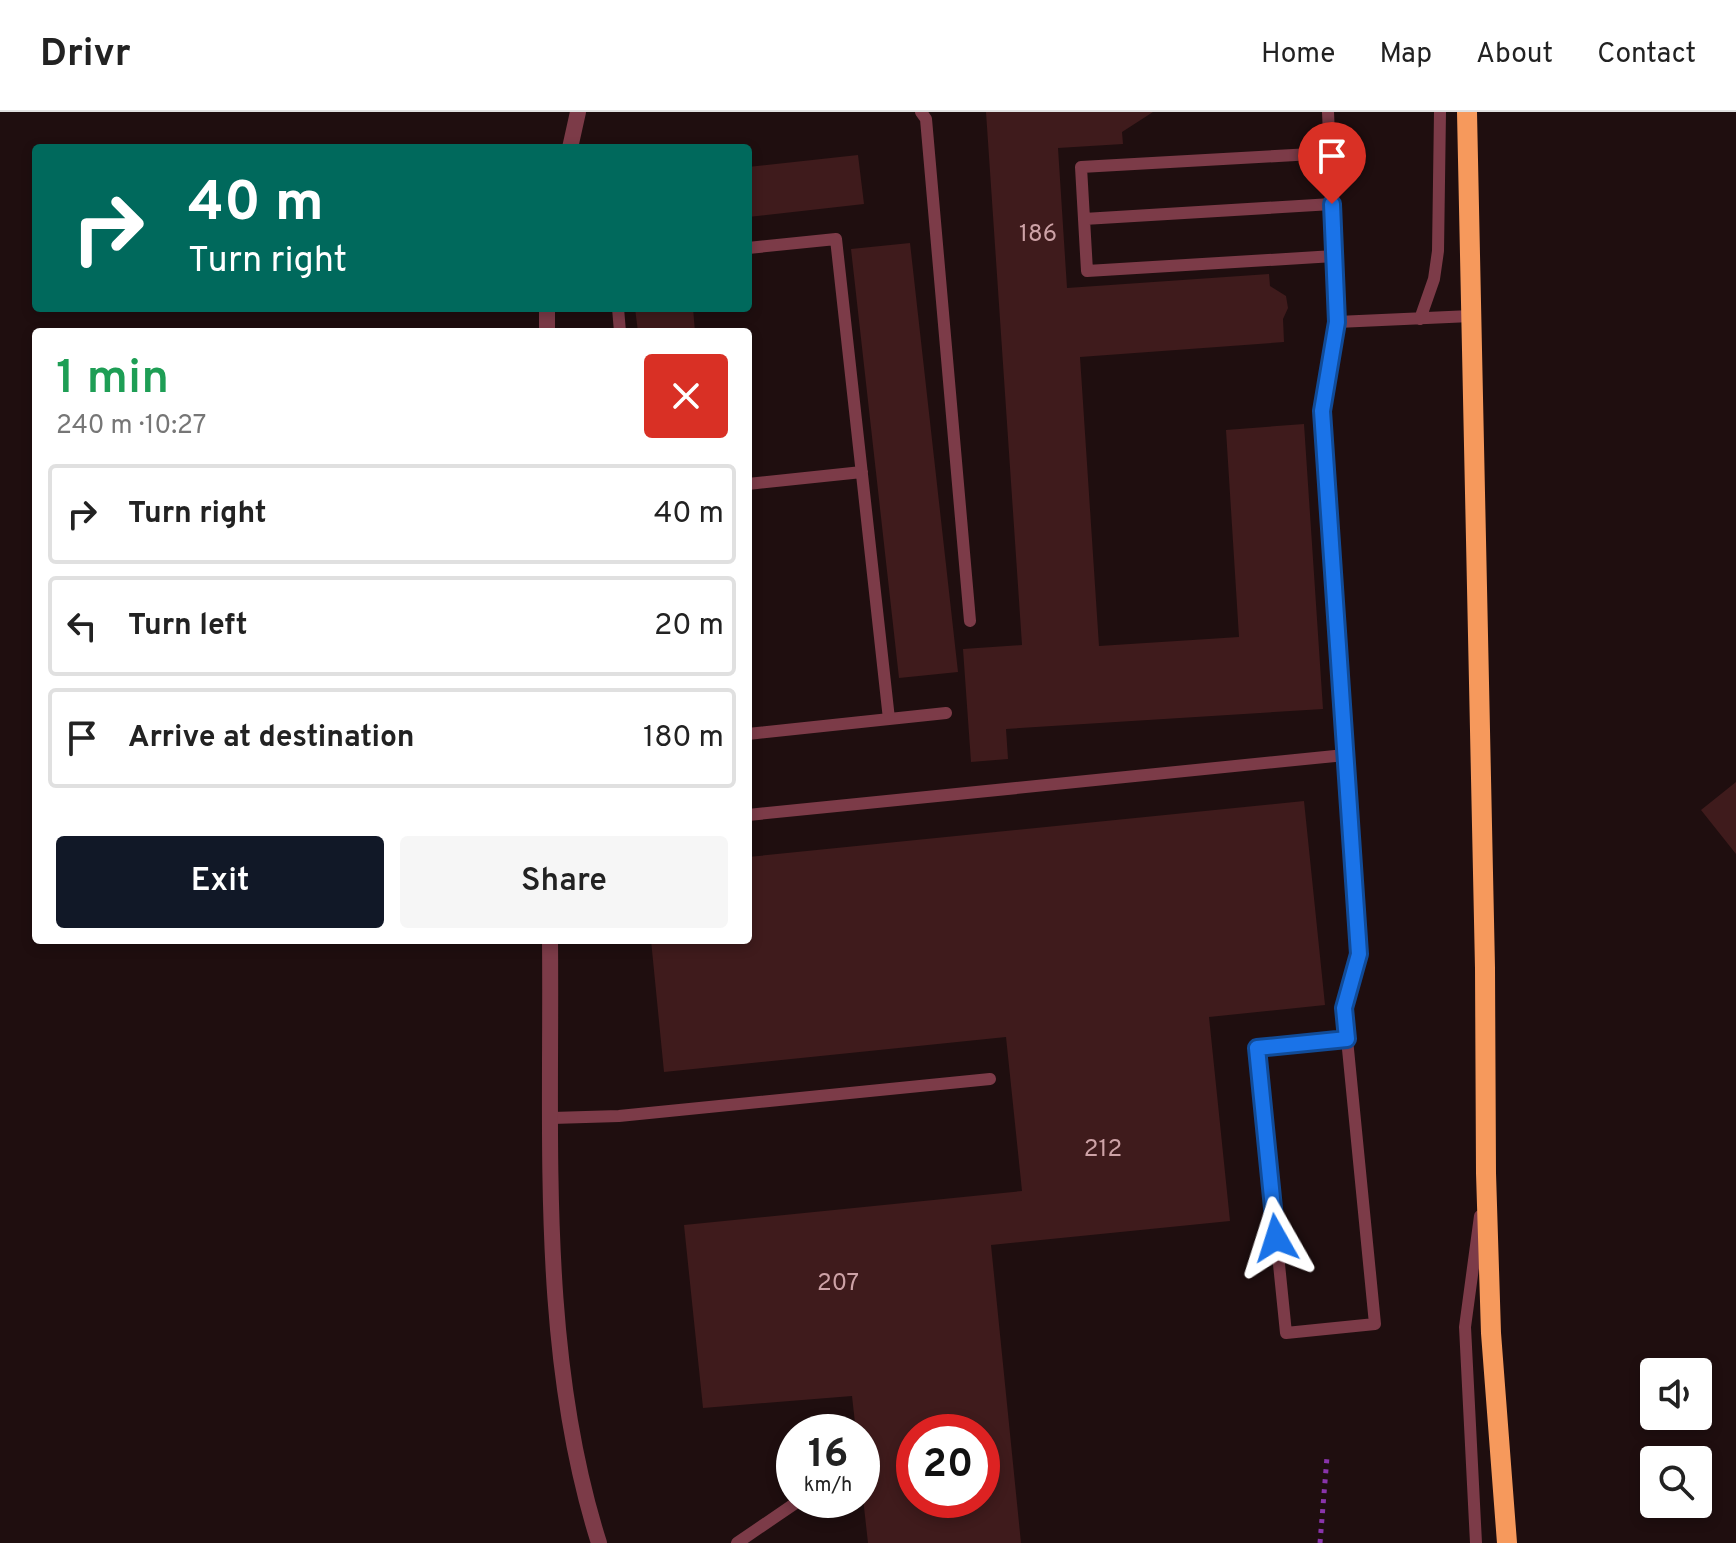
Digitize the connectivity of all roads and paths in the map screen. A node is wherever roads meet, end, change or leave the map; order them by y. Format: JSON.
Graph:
{"nodes":[{"id":1,"x":578,"y":112,"type":"edge"},
{"id":2,"x":921,"y":112,"type":"edge"},
{"id":3,"x":1328,"y":112,"type":"edge"},
{"id":4,"x":1440,"y":112,"type":"edge"},
{"id":5,"x":1467,"y":112,"type":"edge"},
{"id":6,"x":571,"y":144,"type":"edge"},
{"id":7,"x":1330,"y":153,"type":"junction"},
{"id":8,"x":1332,"y":204,"type":"junction"},
{"id":9,"x":1084,"y":219,"type":"junction"},
{"id":10,"x":752,"y":248,"type":"edge"},
{"id":11,"x":1334,"y":256,"type":"junction"},
{"id":12,"x":1471,"y":316,"type":"junction"},
{"id":13,"x":1420,"y":319,"type":"junction"},
{"id":14,"x":1337,"y":322,"type":"junction"},
{"id":15,"x":862,"y":472,"type":"junction"},
{"id":16,"x":752,"y":484,"type":"edge"},
{"id":17,"x":970,"y":621,"type":"dead end"},
{"id":18,"x":946,"y":713,"type":"dead end"},
{"id":19,"x":889,"y":719,"type":"junction"},
{"id":20,"x":752,"y":734,"type":"edge"},
{"id":21,"x":1345,"y":755,"type":"junction"},
{"id":22,"x":752,"y":815,"type":"edge"},
{"id":23,"x":550,"y":944,"type":"edge"},
{"id":24,"x":1347,"y":1039,"type":"junction"},
{"id":25,"x":990,"y":1079,"type":"dead end"},
{"id":26,"x":552,"y":1118,"type":"junction"},
{"id":27,"x":1486,"y":1173,"type":"junction"},
{"id":28,"x":1327,"y":1457,"type":"dead end"},
{"id":29,"x":776,"y":1516,"type":"edge"},
{"id":30,"x":599,"y":1543,"type":"edge"},
{"id":31,"x":737,"y":1543,"type":"edge"},
{"id":32,"x":1320,"y":1543,"type":"edge"},
{"id":33,"x":1476,"y":1543,"type":"edge"},
{"id":34,"x":1507,"y":1543,"type":"edge"}],
"edges":[{"from":1,"to":6,"type":"street"},
{"from":2,"to":17,"type":"lane"},
{"from":3,"to":7,"type":"lane"},
{"from":4,"to":13,"type":"lane"},
{"from":5,"to":12,"type":"main road"},
{"from":7,"to":8,"type":"lane"},
{"from":7,"to":9,"type":"lane"},
{"from":8,"to":9,"type":"lane"},
{"from":8,"to":11,"type":"lane"},
{"from":9,"to":11,"type":"lane"},
{"from":10,"to":15,"type":"lane"},
{"from":11,"to":14,"type":"lane"},
{"from":12,"to":13,"type":"lane"},
{"from":12,"to":27,"type":"main road"},
{"from":13,"to":14,"type":"lane"},
{"from":14,"to":21,"type":"lane"},
{"from":15,"to":16,"type":"lane"},
{"from":15,"to":19,"type":"lane"},
{"from":18,"to":19,"type":"lane"},
{"from":19,"to":20,"type":"lane"},
{"from":21,"to":22,"type":"lane"},
{"from":21,"to":24,"type":"lane"},
{"from":23,"to":26,"type":"street"},
{"from":24,"to":24,"type":"lane"},
{"from":25,"to":26,"type":"lane"},
{"from":26,"to":30,"type":"street"},
{"from":27,"to":33,"type":"lane"},
{"from":27,"to":34,"type":"main road"},
{"from":28,"to":32,"type":"path"},
{"from":29,"to":31,"type":"lane"}]}
